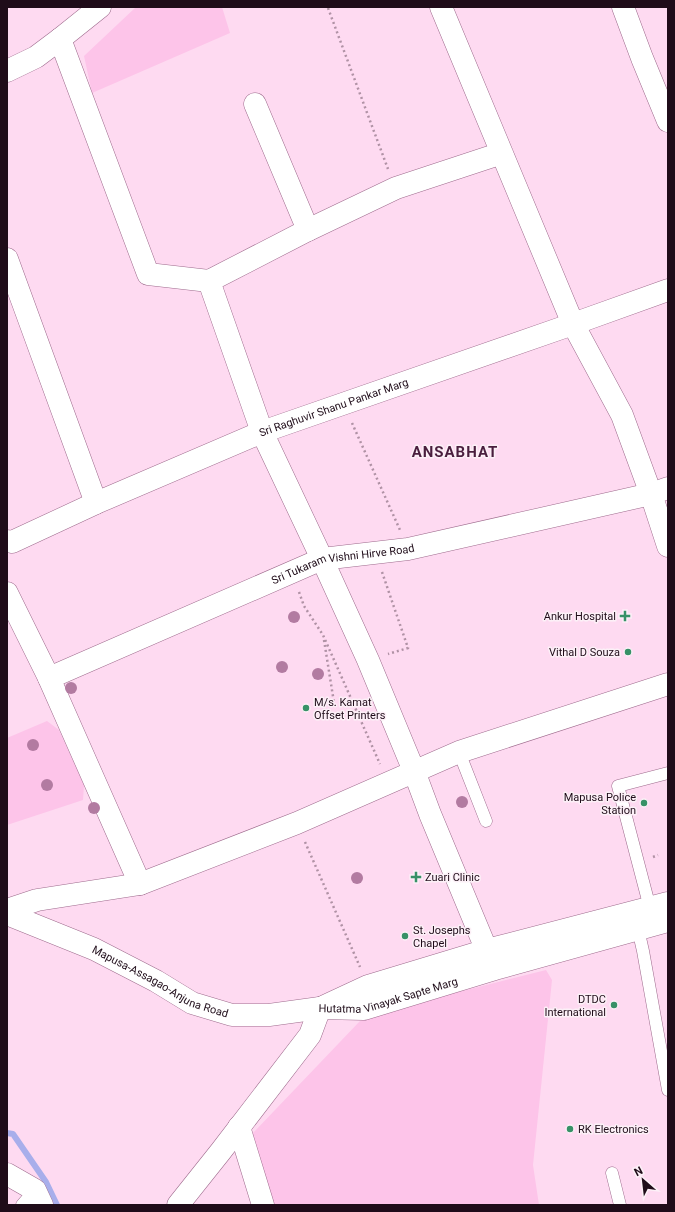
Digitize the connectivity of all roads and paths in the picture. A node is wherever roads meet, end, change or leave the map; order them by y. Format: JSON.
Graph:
{"nodes":[{"id":1,"x":100,"y":7,"type":"edge"},
{"id":2,"x":441,"y":7,"type":"edge"},
{"id":3,"x":623,"y":7,"type":"edge"},
{"id":4,"x":328,"y":8,"type":"dead end"},
{"id":5,"x":60,"y":39,"type":"junction"},
{"id":6,"x":7,"y":71,"type":"edge"},
{"id":7,"x":255,"y":104,"type":"dead end"},
{"id":8,"x":668,"y":121,"type":"edge"},
{"id":9,"x":502,"y":153,"type":"junction"},
{"id":10,"x":396,"y":188,"type":"junction"},
{"id":11,"x":308,"y":230,"type":"junction"},
{"id":12,"x":7,"y":259,"type":"edge"},
{"id":13,"x":209,"y":281,"type":"junction"},
{"id":14,"x":668,"y":290,"type":"edge"},
{"id":15,"x":573,"y":324,"type":"junction"},
{"id":16,"x":344,"y":404,"type":"junction"},
{"id":17,"x":262,"y":432,"type":"junction"},
{"id":18,"x":660,"y":491,"type":"edge"},
{"id":19,"x":96,"y":503,"type":"junction"},
{"id":20,"x":7,"y":542,"type":"edge"},
{"id":21,"x":668,"y":546,"type":"edge"},
{"id":22,"x":408,"y":548,"type":"junction"},
{"id":23,"x":376,"y":553,"type":"junction"},
{"id":24,"x":322,"y":559,"type":"junction"},
{"id":25,"x":291,"y":573,"type":"junction"},
{"id":26,"x":7,"y":593,"type":"edge"},
{"id":27,"x":323,"y":636,"type":"junction"},
{"id":28,"x":408,"y":648,"type":"dead end"},
{"id":29,"x":49,"y":678,"type":"junction"},
{"id":30,"x":668,"y":684,"type":"edge"},
{"id":31,"x":335,"y":709,"type":"dead end"},
{"id":32,"x":460,"y":752,"type":"junction"},
{"id":33,"x":414,"y":771,"type":"junction"},
{"id":34,"x":668,"y":773,"type":"edge"},
{"id":35,"x":389,"y":783,"type":"junction"},
{"id":36,"x":486,"y":821,"type":"dead end"},
{"id":37,"x":297,"y":823,"type":"junction"},
{"id":38,"x":140,"y":884,"type":"junction"},
{"id":39,"x":659,"y":906,"type":"edge"},
{"id":40,"x":7,"y":910,"type":"edge"},
{"id":41,"x":7,"y":914,"type":"edge"},
{"id":42,"x":668,"y":921,"type":"edge"},
{"id":43,"x":638,"y":930,"type":"junction"},
{"id":44,"x":491,"y":960,"type":"junction"},
{"id":45,"x":368,"y":986,"type":"junction"},
{"id":46,"x":320,"y":1008,"type":"junction"},
{"id":47,"x":668,"y":1090,"type":"edge"},
{"id":48,"x":239,"y":1127,"type":"junction"},
{"id":49,"x":612,"y":1173,"type":"dead end"},
{"id":50,"x":7,"y":1174,"type":"edge"},
{"id":51,"x":33,"y":1200,"type":"edge"},
{"id":52,"x":178,"y":1205,"type":"edge"},
{"id":53,"x":263,"y":1205,"type":"edge"},
{"id":54,"x":620,"y":1205,"type":"edge"}],
"edges":[{"from":1,"to":5,"type":"street"},
{"from":2,"to":9,"type":"street"},
{"from":3,"to":8,"type":"street"},
{"from":4,"to":10,"type":"path"},
{"from":5,"to":6,"type":"street"},
{"from":5,"to":13,"type":"street"},
{"from":7,"to":11,"type":"street"},
{"from":9,"to":10,"type":"street"},
{"from":9,"to":15,"type":"street"},
{"from":10,"to":11,"type":"street"},
{"from":11,"to":13,"type":"street"},
{"from":12,"to":19,"type":"street"},
{"from":13,"to":17,"type":"street"},
{"from":14,"to":15,"type":"street","name":"Sri Raghuvir Shanu Pankar Marg"},
{"from":15,"to":16,"type":"street","name":"Sri Raghuvir Shanu Pankar Marg"},
{"from":15,"to":18,"type":"street"},
{"from":16,"to":17,"type":"street","name":"Sri Raghuvir Shanu Pankar Marg"},
{"from":16,"to":22,"type":"path"},
{"from":17,"to":19,"type":"street","name":"Sri Raghuvir Shanu Pankar Marg"},
{"from":17,"to":24,"type":"street"},
{"from":18,"to":21,"type":"street"},
{"from":18,"to":22,"type":"street","name":"Sri Tukaram Vishni Hirve Road"},
{"from":19,"to":20,"type":"street","name":"Sri Raghuvir Shanu Pankar Marg"},
{"from":22,"to":23,"type":"street","name":"Sri Tukaram Vishni Hirve Road"},
{"from":23,"to":24,"type":"street","name":"Sri Tukaram Vishni Hirve Road"},
{"from":23,"to":28,"type":"path"},
{"from":24,"to":25,"type":"street","name":"Sri Tukaram Vishni Hirve Road"},
{"from":24,"to":33,"type":"street"},
{"from":25,"to":27,"type":"path"},
{"from":25,"to":29,"type":"street","name":"Sri Tukaram Vishni Hirve Road"},
{"from":26,"to":29,"type":"street"},
{"from":27,"to":31,"type":"path"},
{"from":27,"to":35,"type":"path"},
{"from":29,"to":38,"type":"street"},
{"from":30,"to":32,"type":"street"},
{"from":32,"to":33,"type":"street"},
{"from":32,"to":36,"type":"lane"},
{"from":33,"to":35,"type":"street"},
{"from":33,"to":44,"type":"street"},
{"from":34,"to":39,"type":"lane"},
{"from":35,"to":37,"type":"street"},
{"from":37,"to":38,"type":"street"},
{"from":37,"to":45,"type":"path"},
{"from":38,"to":40,"type":"street"},
{"from":39,"to":44,"type":"street","name":"Hutatma Vinayak Sapte Marg"},
{"from":41,"to":46,"type":"street","name":"Mapusa-Assagao-Anjuna Road"},
{"from":42,"to":43,"type":"street","name":"Hutatma Vinayak Sapte Marg"},
{"from":43,"to":44,"type":"street","name":"Hutatma Vinayak Sapte Marg"},
{"from":43,"to":47,"type":"lane"},
{"from":44,"to":45,"type":"street","name":"Hutatma Vinayak Sapte Marg"},
{"from":44,"to":46,"type":"street","name":"Hutatma Vinayak Sapte Marg"},
{"from":45,"to":46,"type":"street","name":"Hutatma Vinayak Sapte Marg"},
{"from":46,"to":48,"type":"street"},
{"from":48,"to":52,"type":"street"},
{"from":48,"to":53,"type":"street"},
{"from":49,"to":54,"type":"lane"},
{"from":50,"to":51,"type":"street"}]}
